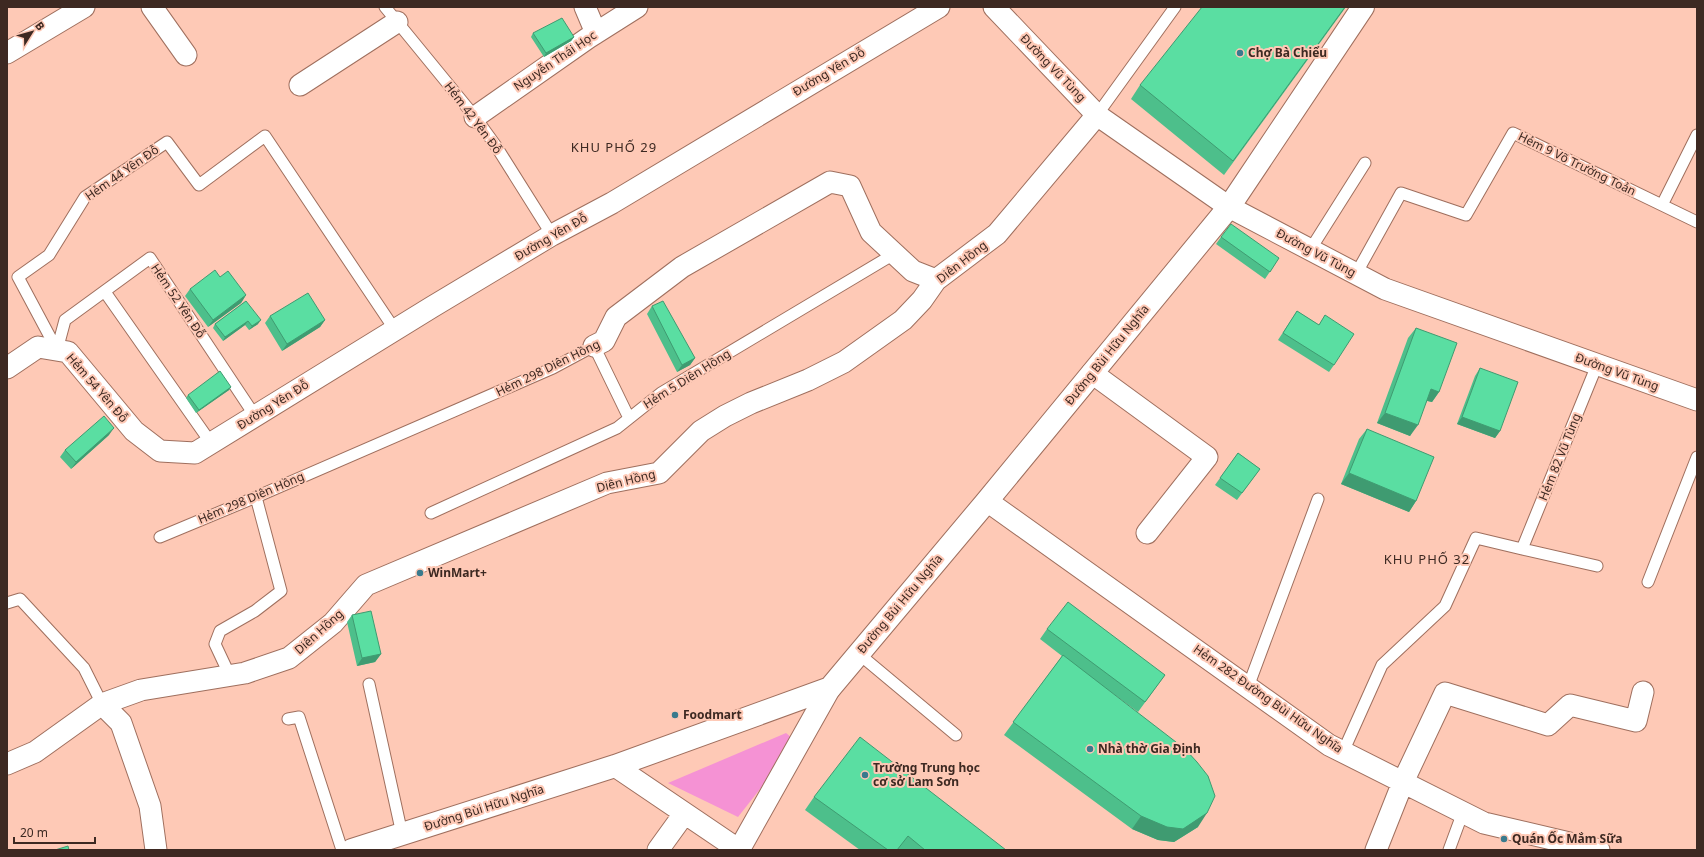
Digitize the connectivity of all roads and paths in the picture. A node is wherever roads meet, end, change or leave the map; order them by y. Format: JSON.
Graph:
{"nodes":[{"id":1,"x":84,"y":7,"type":"edge"},
{"id":2,"x":152,"y":7,"type":"edge"},
{"id":3,"x":585,"y":7,"type":"edge"},
{"id":4,"x":637,"y":7,"type":"edge"},
{"id":5,"x":939,"y":7,"type":"edge"},
{"id":6,"x":994,"y":7,"type":"edge"},
{"id":7,"x":1175,"y":7,"type":"edge"},
{"id":8,"x":1363,"y":7,"type":"edge"},
{"id":9,"x":391,"y":14,"type":"edge"},
{"id":10,"x":596,"y":33,"type":"junction"},
{"id":11,"x":7,"y":53,"type":"edge"},
{"id":12,"x":186,"y":55,"type":"dead end"},
{"id":13,"x":300,"y":85,"type":"dead end"},
{"id":14,"x":1097,"y":115,"type":"junction"},
{"id":15,"x":474,"y":117,"type":"junction"},
{"id":16,"x":1697,"y":135,"type":"edge"},
{"id":17,"x":1365,"y":163,"type":"dead end"},
{"id":18,"x":1662,"y":205,"type":"junction"},
{"id":19,"x":1229,"y":207,"type":"junction"},
{"id":20,"x":1697,"y":222,"type":"edge"},
{"id":21,"x":552,"y":235,"type":"junction"},
{"id":22,"x":1310,"y":250,"type":"junction"},
{"id":23,"x":894,"y":254,"type":"junction"},
{"id":24,"x":1356,"y":274,"type":"junction"},
{"id":25,"x":936,"y":280,"type":"junction"},
{"id":26,"x":105,"y":292,"type":"junction"},
{"id":27,"x":395,"y":330,"type":"junction"},
{"id":28,"x":594,"y":346,"type":"junction"},
{"id":29,"x":57,"y":350,"type":"junction"},
{"id":30,"x":1597,"y":365,"type":"junction"},
{"id":31,"x":7,"y":368,"type":"edge"},
{"id":32,"x":1092,"y":373,"type":"junction"},
{"id":33,"x":1697,"y":400,"type":"edge"},
{"id":34,"x":255,"y":416,"type":"junction"},
{"id":35,"x":629,"y":418,"type":"junction"},
{"id":36,"x":211,"y":443,"type":"junction"},
{"id":37,"x":160,"y":452,"type":"joint"},
{"id":38,"x":1697,"y":457,"type":"edge"},
{"id":39,"x":256,"y":497,"type":"junction"},
{"id":40,"x":1318,"y":499,"type":"dead end"},
{"id":41,"x":987,"y":501,"type":"junction"},
{"id":42,"x":431,"y":513,"type":"dead end"},
{"id":43,"x":1147,"y":533,"type":"dead end"},
{"id":44,"x":160,"y":537,"type":"dead end"},
{"id":45,"x":1522,"y":549,"type":"junction"},
{"id":46,"x":1597,"y":566,"type":"dead end"},
{"id":47,"x":1648,"y":582,"type":"dead end"},
{"id":48,"x":7,"y":602,"type":"edge"},
{"id":49,"x":859,"y":654,"type":"junction"},
{"id":50,"x":230,"y":676,"type":"junction"},
{"id":51,"x":369,"y":684,"type":"dead end"},
{"id":52,"x":1248,"y":687,"type":"junction"},
{"id":53,"x":830,"y":688,"type":"junction"},
{"id":54,"x":1643,"y":692,"type":"dead end"},
{"id":55,"x":102,"y":704,"type":"junction"},
{"id":56,"x":288,"y":719,"type":"dead end"},
{"id":57,"x":956,"y":735,"type":"dead end"},
{"id":58,"x":1343,"y":752,"type":"junction"},
{"id":59,"x":7,"y":764,"type":"edge"},
{"id":60,"x":615,"y":766,"type":"junction"},
{"id":61,"x":1403,"y":782,"type":"junction"},
{"id":62,"x":1463,"y":812,"type":"junction"},
{"id":63,"x":684,"y":814,"type":"junction"},
{"id":64,"x":402,"y":834,"type":"junction"},
{"id":65,"x":156,"y":850,"type":"edge"},
{"id":66,"x":342,"y":850,"type":"edge"},
{"id":67,"x":352,"y":850,"type":"edge"},
{"id":68,"x":658,"y":850,"type":"edge"},
{"id":69,"x":739,"y":850,"type":"edge"},
{"id":70,"x":1376,"y":850,"type":"edge"},
{"id":71,"x":1450,"y":850,"type":"edge"},
{"id":72,"x":1599,"y":850,"type":"edge"}],
"edges":[{"from":1,"to":11,"type":"street"},
{"from":2,"to":12,"type":"street"},
{"from":3,"to":10,"type":"street"},
{"from":4,"to":10,"type":"street","name":"Nguyễn Thái Học"},
{"from":5,"to":21,"type":"street","name":"Đường Yên Đỗ"},
{"from":6,"to":14,"type":"street","name":"Đường Vũ Tùng"},
{"from":7,"to":14,"type":"lane","name":"Diên Hồng"},
{"from":8,"to":19,"type":"street","name":"Đường Bùi Hữu Nghĩa"},
{"from":9,"to":13,"type":"street"},
{"from":9,"to":15,"type":"lane","name":"Hẻm 42 Yên Đỗ"},
{"from":10,"to":15,"type":"street","name":"Nguyễn Thái Học"},
{"from":14,"to":19,"type":"street","name":"Đường Vũ Tùng"},
{"from":14,"to":25,"type":"street","name":"Diên Hồng"},
{"from":15,"to":21,"type":"lane","name":"Hẻm 42 Yên Đỗ"},
{"from":16,"to":18,"type":"lane"},
{"from":17,"to":22,"type":"lane"},
{"from":18,"to":20,"type":"lane","name":"Hẻm 9 Võ Trường Toản"},
{"from":18,"to":24,"type":"lane","name":"Hẻm 9 Võ Trường Toản"},
{"from":19,"to":22,"type":"street","name":"Đường Vũ Tùng"},
{"from":19,"to":32,"type":"street","name":"Đường Bùi Hữu Nghĩa"},
{"from":21,"to":27,"type":"street","name":"Đường Yên Đỗ"},
{"from":22,"to":24,"type":"street","name":"Đường Vũ Tùng"},
{"from":23,"to":25,"type":"street","name":"Hẻm 298 Diên Hồng"},
{"from":23,"to":28,"type":"street","name":"Hẻm 298 Diên Hồng"},
{"from":23,"to":35,"type":"lane","name":"Hẻm 5 Diên Hồng"},
{"from":24,"to":30,"type":"street","name":"Đường Vũ Tùng"},
{"from":25,"to":50,"type":"street","name":"Diên Hồng"},
{"from":26,"to":29,"type":"lane","name":"Hẻm 52 Yên Đỗ"},
{"from":26,"to":34,"type":"lane","name":"Hẻm 52 Yên Đỗ"},
{"from":26,"to":36,"type":"lane"},
{"from":27,"to":29,"type":"lane","name":"Hẻm 44 Yên Đỗ"},
{"from":27,"to":34,"type":"street","name":"Đường Yên Đỗ"},
{"from":28,"to":35,"type":"lane"},
{"from":28,"to":39,"type":"lane","name":"Hẻm 298 Diên Hồng"},
{"from":29,"to":31,"type":"street","name":"Hẻm 54 Yên Đỗ"},
{"from":29,"to":37,"type":"street","name":"Hẻm 54 Yên Đỗ"},
{"from":30,"to":33,"type":"street","name":"Đường Vũ Tùng"},
{"from":30,"to":45,"type":"lane","name":"Hẻm 82 Vũ Tùng"},
{"from":32,"to":41,"type":"street","name":"Đường Bùi Hữu Nghĩa"},
{"from":32,"to":43,"type":"street"},
{"from":34,"to":36,"type":"street","name":"Đường Yên Đỗ"},
{"from":35,"to":42,"type":"lane","name":"Hẻm 5 Diên Hồng"},
{"from":36,"to":37,"type":"street","name":"Đường Yên Đỗ"},
{"from":38,"to":47,"type":"lane"},
{"from":39,"to":44,"type":"lane","name":"Hẻm 298 Diên Hồng"},
{"from":39,"to":50,"type":"lane"},
{"from":40,"to":52,"type":"lane"},
{"from":41,"to":49,"type":"street","name":"Đường Bùi Hữu Nghĩa"},
{"from":41,"to":52,"type":"street","name":"Hẻm 282 Đường Bùi Hữu Nghĩa"},
{"from":45,"to":46,"type":"lane"},
{"from":45,"to":58,"type":"lane"},
{"from":48,"to":55,"type":"lane"},
{"from":49,"to":53,"type":"street","name":"Đường Bùi Hữu Nghĩa"},
{"from":49,"to":57,"type":"lane"},
{"from":50,"to":55,"type":"street","name":"Diên Hồng"},
{"from":51,"to":64,"type":"lane"},
{"from":52,"to":58,"type":"street","name":"Hẻm 282 Đường Bùi Hữu Nghĩa"},
{"from":53,"to":60,"type":"street","name":"Đường Bùi Hữu Nghĩa"},
{"from":53,"to":69,"type":"street","name":"Đường Bùi Hữu Nghĩa"},
{"from":54,"to":61,"type":"street"},
{"from":55,"to":59,"type":"street","name":"Diên Hồng"},
{"from":55,"to":65,"type":"street"},
{"from":56,"to":66,"type":"lane"},
{"from":58,"to":61,"type":"street","name":"Hẻm 282 Đường Bùi Hữu Nghĩa"},
{"from":60,"to":63,"type":"street","name":"Đường Bùi Hữu Nghĩa"},
{"from":60,"to":64,"type":"street","name":"Đường Bùi Hữu Nghĩa"},
{"from":61,"to":62,"type":"street","name":"Hẻm 282 Đường Bùi Hữu Nghĩa"},
{"from":61,"to":70,"type":"street"},
{"from":62,"to":71,"type":"lane"},
{"from":62,"to":72,"type":"street","name":"Hẻm 282 Đường Bùi Hữu Nghĩa"},
{"from":63,"to":68,"type":"street"},
{"from":63,"to":69,"type":"street","name":"Đường Bùi Hữu Nghĩa"},
{"from":64,"to":67,"type":"street","name":"Đường Bùi Hữu Nghĩa"}]}
